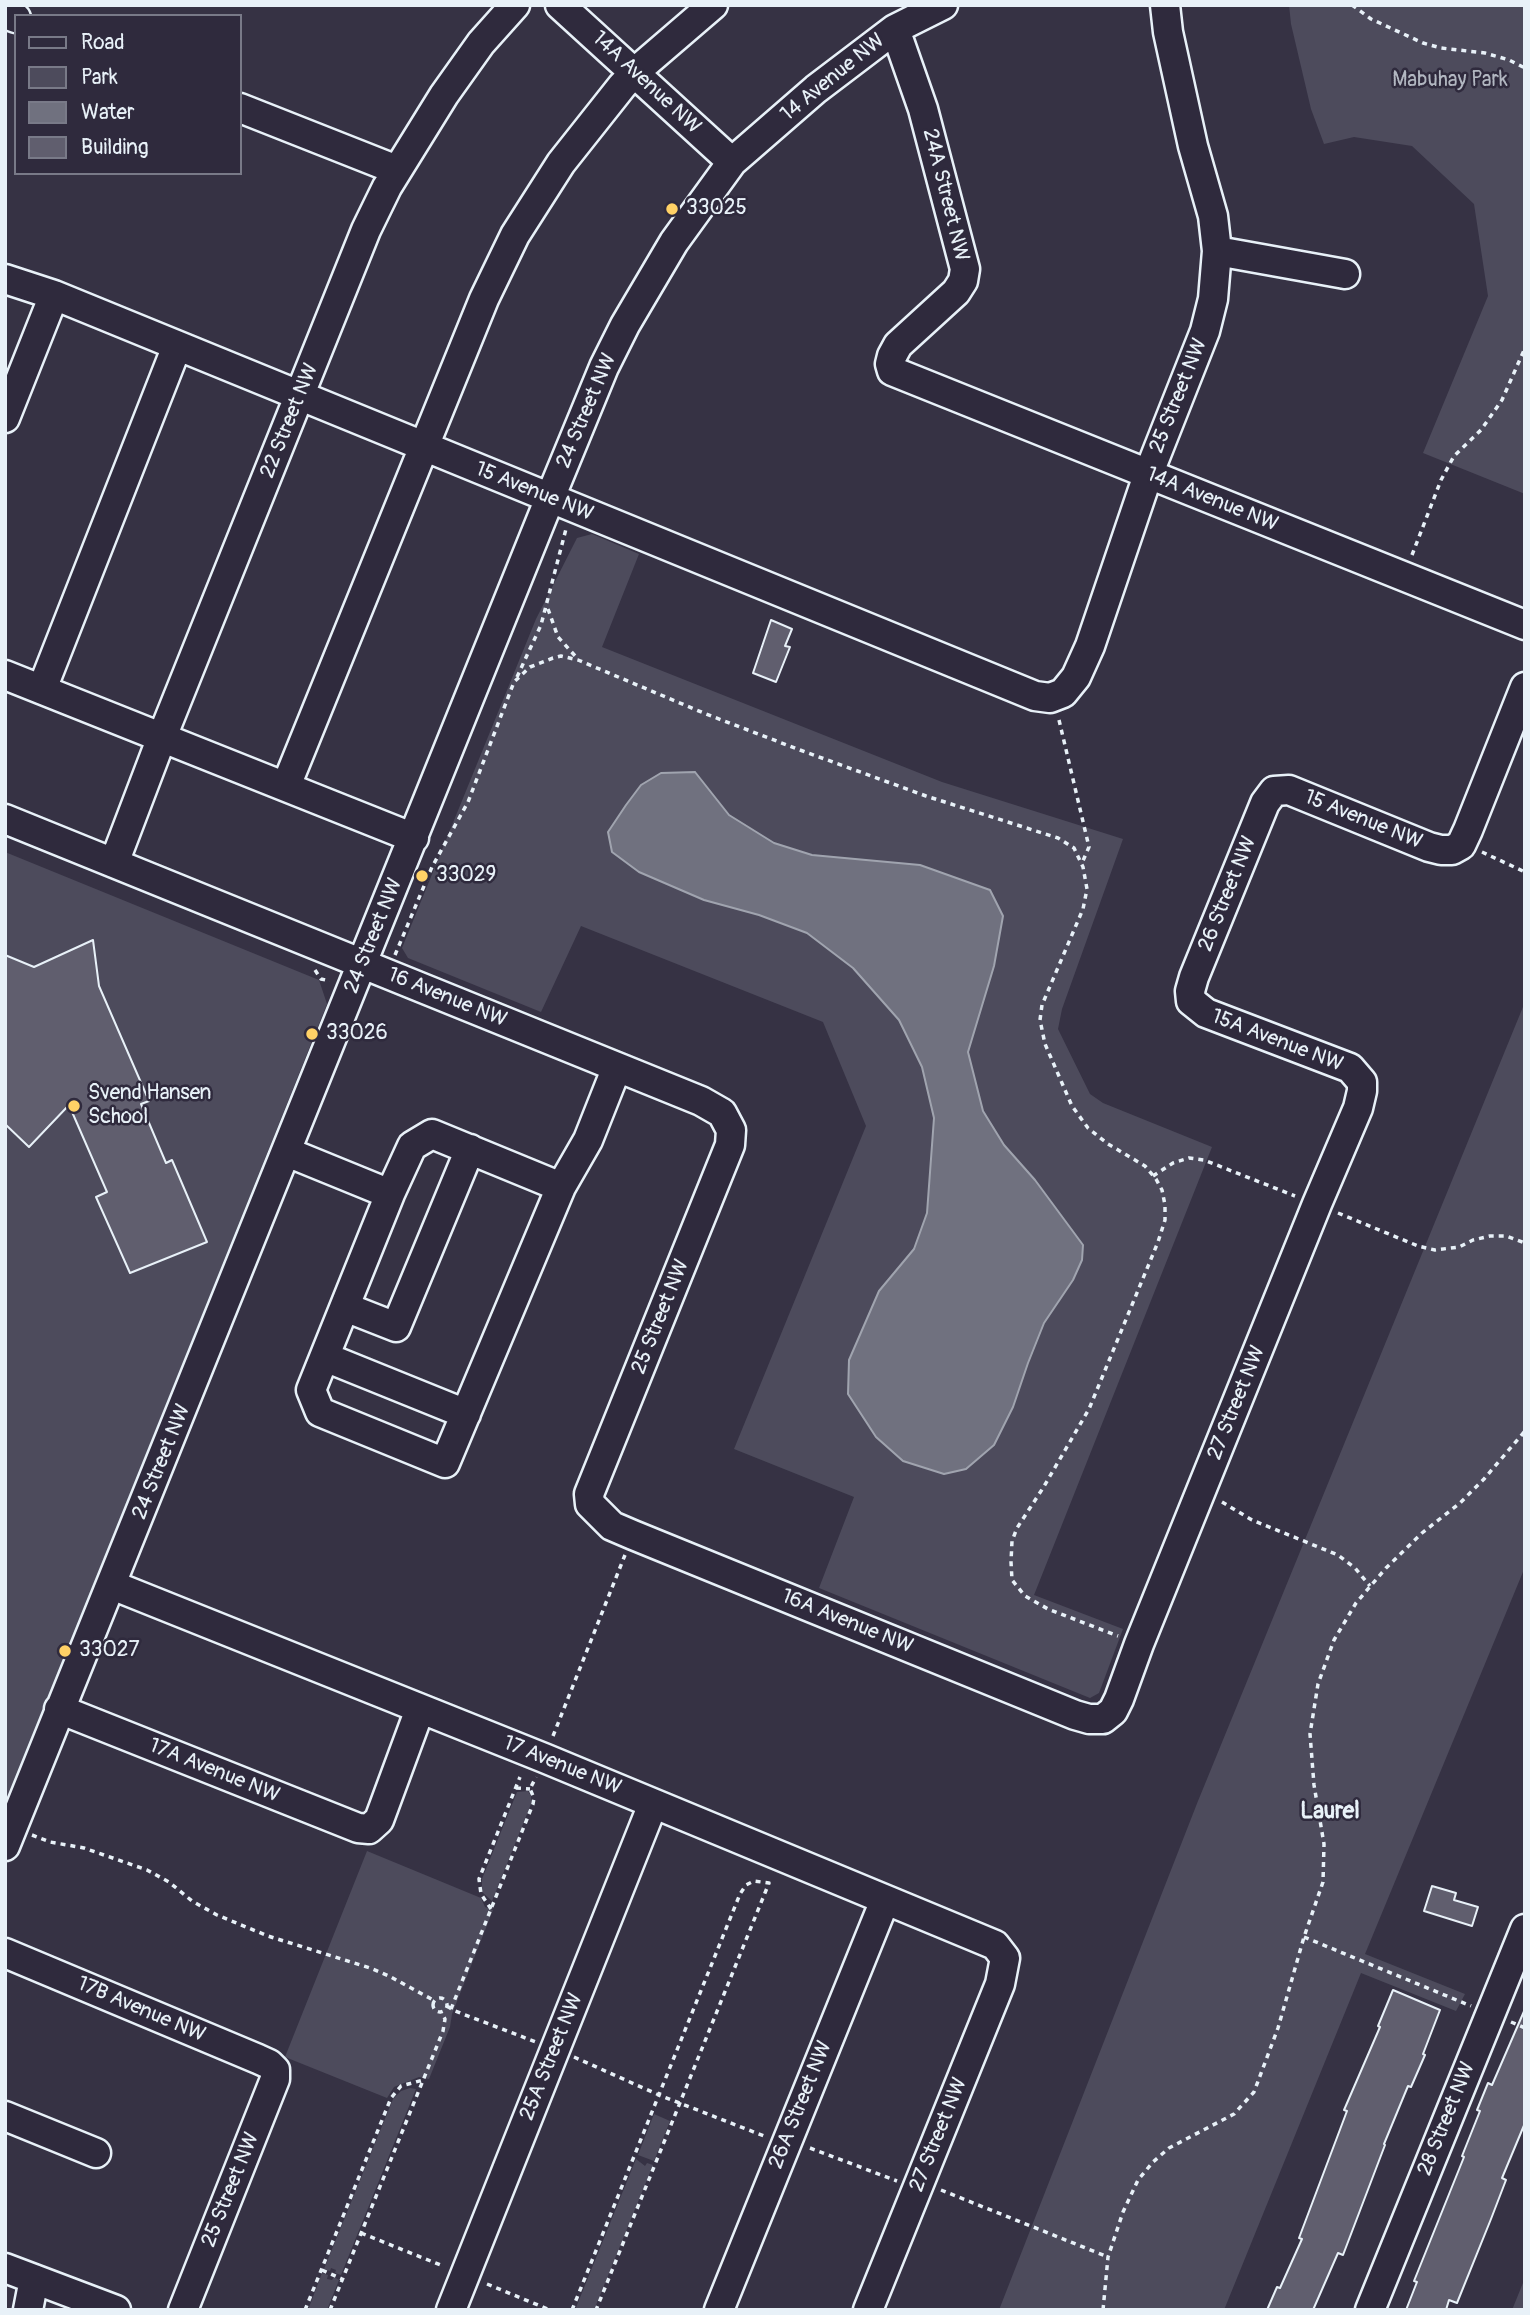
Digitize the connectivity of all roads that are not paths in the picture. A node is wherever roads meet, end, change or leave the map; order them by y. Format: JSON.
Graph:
{"nodes":[{"id":1,"x":515,"y":5,"type":"edge"},
{"id":2,"x":561,"y":5,"type":"edge"},
{"id":3,"x":713,"y":5,"type":"edge"},
{"id":4,"x":943,"y":5,"type":"edge"},
{"id":5,"x":1165,"y":5,"type":"edge"},
{"id":6,"x":895,"y":29,"type":"junction"},
{"id":7,"x":635,"y":72,"type":"junction"},
{"id":8,"x":242,"y":109,"type":"edge"},
{"id":9,"x":732,"y":162,"type":"junction"},
{"id":10,"x":397,"y":170,"type":"junction"},
{"id":11,"x":1217,"y":251,"type":"junction"},
{"id":12,"x":1345,"y":274,"type":"dead end"},
{"id":13,"x":5,"y":279,"type":"edge"},
{"id":14,"x":54,"y":295,"type":"junction"},
{"id":15,"x":177,"y":346,"type":"junction"},
{"id":16,"x":900,"y":375,"type":"joint"},
{"id":17,"x":300,"y":396,"type":"junction"},
{"id":18,"x":5,"y":418,"type":"edge"},
{"id":19,"x":424,"y":447,"type":"junction"},
{"id":20,"x":1148,"y":475,"type":"junction"},
{"id":21,"x":550,"y":498,"type":"junction"},
{"id":22,"x":1525,"y":625,"type":"edge"},
{"id":23,"x":5,"y":675,"type":"edge"},
{"id":24,"x":1525,"y":687,"type":"edge"},
{"id":25,"x":42,"y":689,"type":"junction"},
{"id":26,"x":1059,"y":694,"type":"joint"},
{"id":27,"x":162,"y":737,"type":"junction"},
{"id":28,"x":286,"y":786,"type":"junction"},
{"id":29,"x":1274,"y":791,"type":"joint"},
{"id":30,"x":5,"y":819,"type":"edge"},
{"id":31,"x":414,"y":838,"type":"junction"},
{"id":32,"x":114,"y":863,"type":"junction"},
{"id":33,"x":374,"y":968,"type":"junction"},
{"id":34,"x":1191,"y":1001,"type":"joint"},
{"id":35,"x":617,"y":1067,"type":"junction"},
{"id":36,"x":1362,"y":1082,"type":"joint"},
{"id":37,"x":728,"y":1121,"type":"joint"},
{"id":38,"x":470,"y":1149,"type":"junction"},
{"id":39,"x":287,"y":1152,"type":"junction"},
{"id":40,"x":561,"y":1186,"type":"junction"},
{"id":41,"x":390,"y":1194,"type":"junction"},
{"id":42,"x":345,"y":1307,"type":"junction"},
{"id":43,"x":325,"y":1357,"type":"junction"},
{"id":44,"x":466,"y":1414,"type":"junction"},
{"id":45,"x":596,"y":1512,"type":"joint"},
{"id":46,"x":112,"y":1585,"type":"junction"},
{"id":47,"x":59,"y":1709,"type":"junction"},
{"id":48,"x":420,"y":1709,"type":"junction"},
{"id":49,"x":1104,"y":1719,"type":"joint"},
{"id":50,"x":653,"y":1804,"type":"junction"},
{"id":51,"x":15,"y":1839,"type":"edge"},
{"id":52,"x":885,"y":1900,"type":"junction"},
{"id":53,"x":1525,"y":1929,"type":"edge"},
{"id":54,"x":5,"y":1953,"type":"edge"},
{"id":55,"x":1005,"y":1958,"type":"joint"},
{"id":56,"x":275,"y":2070,"type":"joint"},
{"id":57,"x":5,"y":2116,"type":"edge"},
{"id":58,"x":96,"y":2153,"type":"dead end"},
{"id":59,"x":5,"y":2267,"type":"edge"},
{"id":60,"x":34,"y":2279,"type":"junction"},
{"id":61,"x":28,"y":2310,"type":"edge"},
{"id":62,"x":116,"y":2310,"type":"edge"},
{"id":63,"x":183,"y":2310,"type":"edge"},
{"id":64,"x":451,"y":2310,"type":"edge"},
{"id":65,"x":719,"y":2310,"type":"edge"},
{"id":66,"x":868,"y":2310,"type":"edge"},
{"id":67,"x":1370,"y":2310,"type":"edge"}],
"edges":[{"from":1,"to":10,"type":"street","name":"22 Street NW"},
{"from":2,"to":7,"type":"street","name":"14A Avenue NW"},
{"from":3,"to":7,"type":"street"},
{"from":4,"to":6,"type":"street","name":"14 Avenue NW"},
{"from":5,"to":11,"type":"street","name":"25 Street NW"},
{"from":6,"to":9,"type":"street","name":"14 Avenue NW"},
{"from":6,"to":16,"type":"street","name":"24A Street NW"},
{"from":7,"to":9,"type":"street","name":"14A Avenue NW"},
{"from":7,"to":19,"type":"street"},
{"from":8,"to":10,"type":"street"},
{"from":9,"to":21,"type":"street","name":"24 Street NW"},
{"from":10,"to":17,"type":"street","name":"22 Street NW"},
{"from":11,"to":12,"type":"street"},
{"from":11,"to":20,"type":"street","name":"25 Street NW"},
{"from":13,"to":14,"type":"street","name":"15 Avenue NW"},
{"from":14,"to":15,"type":"street","name":"15 Avenue NW"},
{"from":14,"to":18,"type":"street"},
{"from":15,"to":17,"type":"street","name":"15 Avenue NW"},
{"from":15,"to":25,"type":"street"},
{"from":16,"to":20,"type":"street","name":"14A Avenue NW"},
{"from":17,"to":19,"type":"street","name":"15 Avenue NW"},
{"from":17,"to":27,"type":"street","name":"22 Street NW"},
{"from":19,"to":21,"type":"street","name":"15 Avenue NW"},
{"from":19,"to":28,"type":"street"},
{"from":20,"to":22,"type":"street","name":"14A Avenue NW"},
{"from":20,"to":26,"type":"street","name":"25 Street NW"},
{"from":21,"to":26,"type":"street","name":"15 Avenue NW"},
{"from":21,"to":31,"type":"street","name":"24 Street NW"},
{"from":23,"to":25,"type":"street"},
{"from":24,"to":29,"type":"street","name":"15 Avenue NW"},
{"from":25,"to":27,"type":"street"},
{"from":27,"to":28,"type":"street"},
{"from":27,"to":32,"type":"street","name":"22 Street NW"},
{"from":28,"to":31,"type":"street"},
{"from":29,"to":34,"type":"street","name":"26 Street NW"},
{"from":30,"to":32,"type":"street","name":"16 Avenue NW"},
{"from":31,"to":33,"type":"street","name":"24 Street NW"},
{"from":32,"to":33,"type":"street","name":"16 Avenue NW"},
{"from":33,"to":35,"type":"street","name":"16 Avenue NW"},
{"from":33,"to":39,"type":"street","name":"24 Street NW"},
{"from":34,"to":36,"type":"street","name":"15A Avenue NW"},
{"from":35,"to":37,"type":"street","name":"16 Avenue NW"},
{"from":35,"to":40,"type":"street"},
{"from":36,"to":49,"type":"street","name":"27 Street NW"},
{"from":37,"to":45,"type":"street","name":"25 Street NW"},
{"from":38,"to":40,"type":"street"},
{"from":38,"to":41,"type":"street"},
{"from":38,"to":42,"type":"street"},
{"from":39,"to":41,"type":"street"},
{"from":39,"to":46,"type":"street","name":"24 Street NW"},
{"from":40,"to":44,"type":"street"},
{"from":41,"to":42,"type":"street"},
{"from":42,"to":43,"type":"street"},
{"from":43,"to":44,"type":"street"},
{"from":43,"to":44,"type":"street"},
{"from":45,"to":49,"type":"street","name":"16A Avenue NW"},
{"from":46,"to":47,"type":"street","name":"24 Street NW"},
{"from":46,"to":48,"type":"street","name":"17 Avenue NW"},
{"from":47,"to":48,"type":"street","name":"17A Avenue NW"},
{"from":47,"to":51,"type":"street","name":"24 Street NW"},
{"from":48,"to":50,"type":"street","name":"17 Avenue NW"},
{"from":50,"to":52,"type":"street","name":"17 Avenue NW"},
{"from":50,"to":64,"type":"street","name":"25A Street NW"},
{"from":52,"to":55,"type":"street","name":"17 Avenue NW"},
{"from":52,"to":65,"type":"street","name":"26A Street NW"},
{"from":53,"to":67,"type":"street","name":"28 Street NW"},
{"from":54,"to":56,"type":"street","name":"17B Avenue NW"},
{"from":55,"to":66,"type":"street","name":"27 Street NW"},
{"from":56,"to":63,"type":"street","name":"25 Street NW"},
{"from":57,"to":58,"type":"street"},
{"from":59,"to":60,"type":"street"},
{"from":60,"to":61,"type":"street"},
{"from":60,"to":62,"type":"street"}]}
